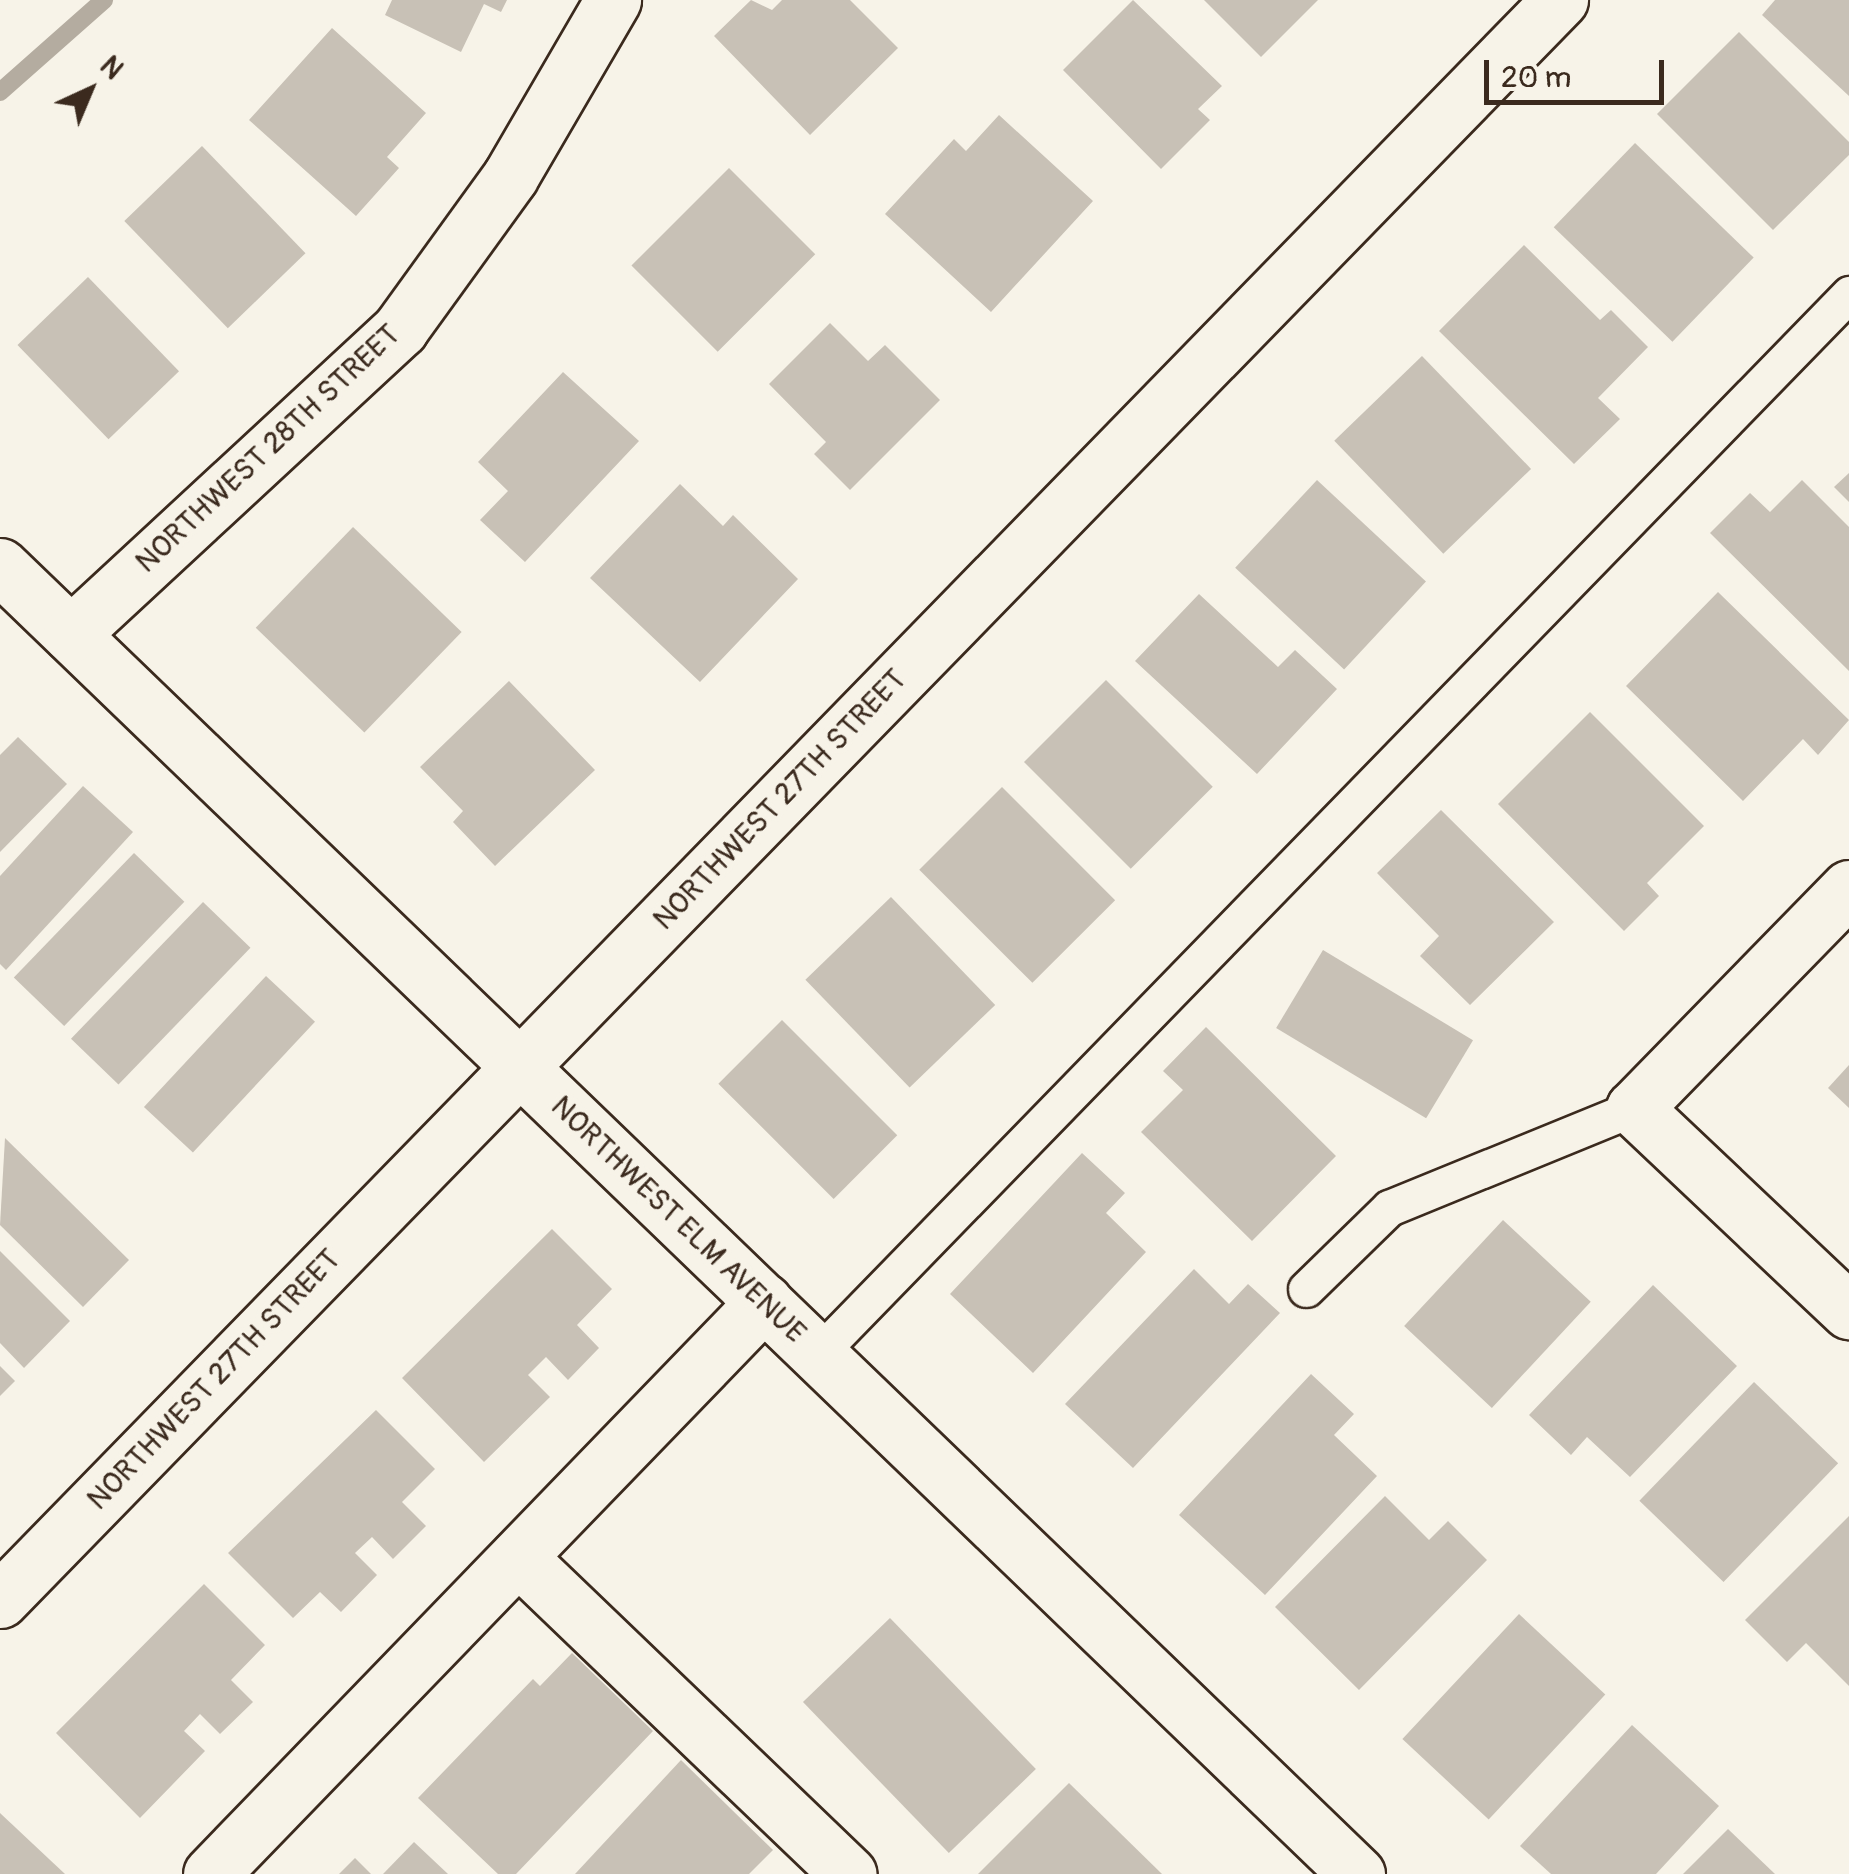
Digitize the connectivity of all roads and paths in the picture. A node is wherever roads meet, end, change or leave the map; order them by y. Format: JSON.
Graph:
{"nodes":[{"id":1,"x":612,"y":0,"type":"edge"},
{"id":2,"x":1560,"y":0,"type":"edge"},
{"id":3,"x":1849,"y":294,"type":"edge"},
{"id":4,"x":0,"y":566,"type":"edge"},
{"id":5,"x":70,"y":634,"type":"junction"},
{"id":6,"x":1849,"y":888,"type":"edge"},
{"id":7,"x":520,"y":1067,"type":"junction"},
{"id":8,"x":1634,"y":1108,"type":"junction"},
{"id":9,"x":1306,"y":1289,"type":"dead end"},
{"id":10,"x":764,"y":1302,"type":"junction"},
{"id":11,"x":1849,"y":1311,"type":"edge"},
{"id":12,"x":818,"y":1354,"type":"junction"},
{"id":13,"x":518,"y":1557,"type":"junction"},
{"id":14,"x":0,"y":1600,"type":"edge"},
{"id":15,"x":211,"y":1874,"type":"edge"},
{"id":16,"x":848,"y":1874,"type":"edge"},
{"id":17,"x":1356,"y":1874,"type":"edge"}],
"edges":[{"from":1,"to":5,"type":"street","name":"NORTHWEST 28TH STREET"},
{"from":2,"to":7,"type":"street","name":"NORTHWEST 27TH STREET"},
{"from":3,"to":12,"type":"lane"},
{"from":4,"to":5,"type":"street","name":"NORTHWEST ELM AVENUE"},
{"from":5,"to":7,"type":"street","name":"NORTHWEST ELM AVENUE"},
{"from":6,"to":8,"type":"street"},
{"from":7,"to":10,"type":"street","name":"NORTHWEST ELM AVENUE"},
{"from":7,"to":14,"type":"street","name":"NORTHWEST 27TH STREET"},
{"from":8,"to":9,"type":"lane"},
{"from":8,"to":11,"type":"street"},
{"from":10,"to":12,"type":"street","name":"NORTHWEST ELM AVENUE"},
{"from":10,"to":13,"type":"street"},
{"from":12,"to":17,"type":"street","name":"NORTHWEST ELM AVENUE"},
{"from":13,"to":15,"type":"street"},
{"from":13,"to":16,"type":"street"}]}
